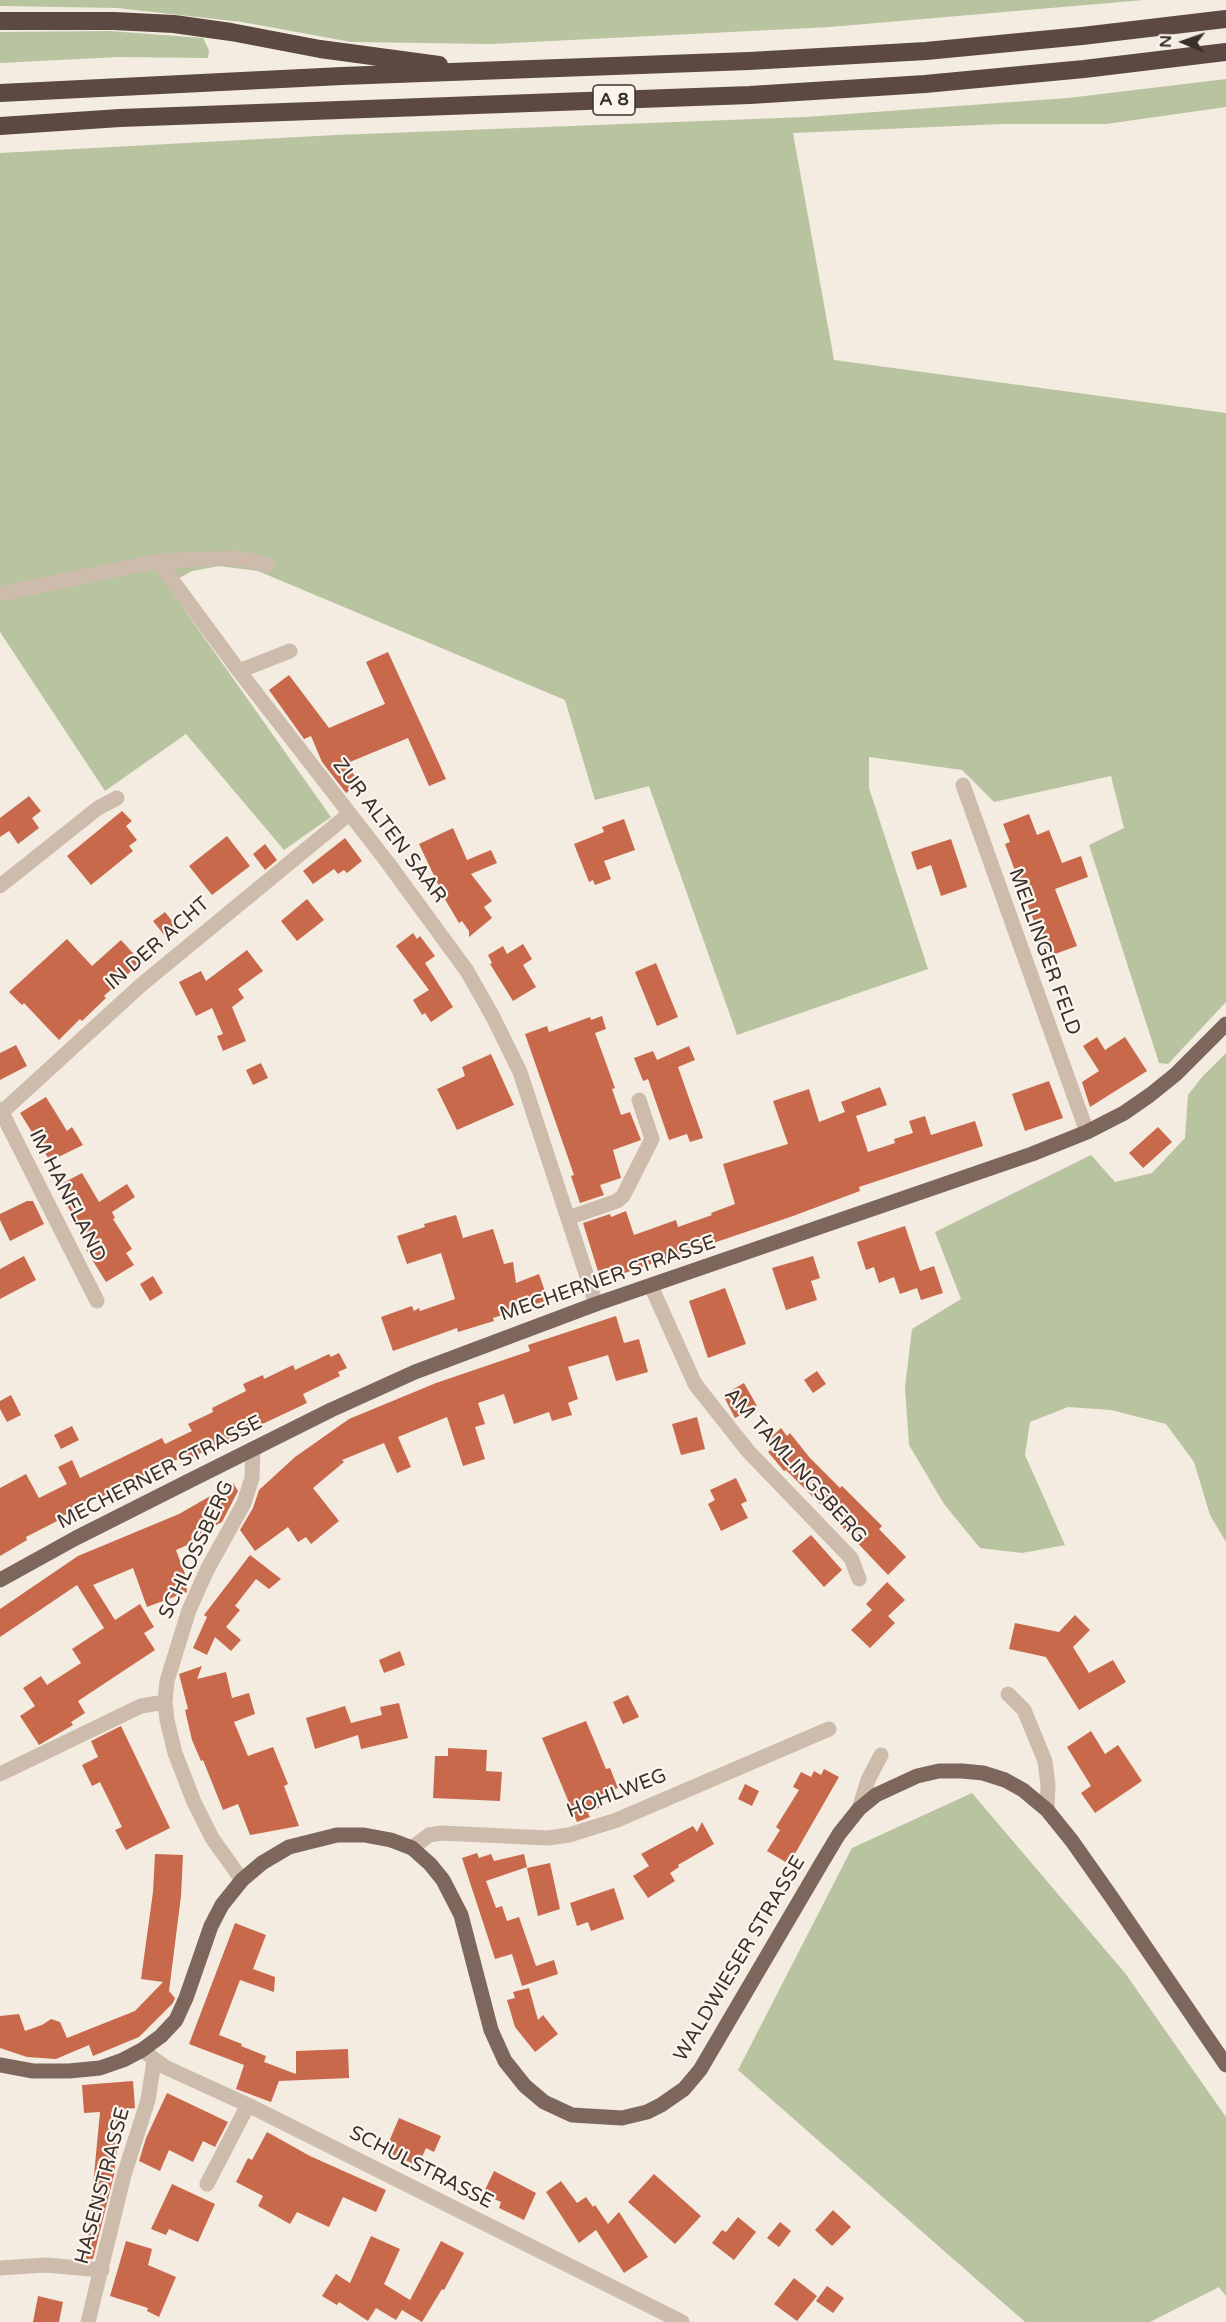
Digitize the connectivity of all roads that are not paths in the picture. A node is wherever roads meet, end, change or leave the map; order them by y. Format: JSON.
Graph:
{"nodes":[{"id":1,"x":1226,"y":19,"type":"edge"},
{"id":2,"x":0,"y":21,"type":"edge"},
{"id":3,"x":1226,"y":51,"type":"edge"},
{"id":4,"x":489,"y":72,"type":"junction"},
{"id":5,"x":0,"y":93,"type":"edge"},
{"id":6,"x":0,"y":126,"type":"edge"},
{"id":7,"x":158,"y":561,"type":"junction"},
{"id":8,"x":267,"y":565,"type":"dead end"},
{"id":9,"x":0,"y":594,"type":"edge"},
{"id":10,"x":290,"y":651,"type":"dead end"},
{"id":11,"x":239,"y":670,"type":"junction"},
{"id":12,"x":963,"y":785,"type":"dead end"},
{"id":13,"x":117,"y":798,"type":"dead end"},
{"id":14,"x":349,"y":814,"type":"junction"},
{"id":15,"x":0,"y":886,"type":"edge"},
{"id":16,"x":1226,"y":1024,"type":"edge"},
{"id":17,"x":639,"y":1100,"type":"dead end"},
{"id":18,"x":1,"y":1112,"type":"edge"},
{"id":19,"x":1087,"y":1132,"type":"junction"},
{"id":20,"x":568,"y":1218,"type":"junction"},
{"id":21,"x":651,"y":1286,"type":"junction"},
{"id":22,"x":97,"y":1301,"type":"dead end"},
{"id":23,"x":596,"y":1304,"type":"junction"},
{"id":24,"x":253,"y":1449,"type":"junction"},
{"id":25,"x":859,"y":1579,"type":"dead end"},
{"id":26,"x":0,"y":1580,"type":"edge"},
{"id":27,"x":1008,"y":1694,"type":"dead end"},
{"id":28,"x":165,"y":1702,"type":"junction"},
{"id":29,"x":829,"y":1729,"type":"dead end"},
{"id":30,"x":881,"y":1755,"type":"dead end"},
{"id":31,"x":0,"y":1774,"type":"edge"},
{"id":32,"x":859,"y":1809,"type":"junction"},
{"id":33,"x":1047,"y":1810,"type":"junction"},
{"id":34,"x":412,"y":1848,"type":"junction"},
{"id":35,"x":242,"y":1880,"type":"junction"},
{"id":36,"x":142,"y":2050,"type":"junction"},
{"id":37,"x":154,"y":2061,"type":"junction"},
{"id":38,"x":1226,"y":2065,"type":"edge"},
{"id":39,"x":0,"y":2066,"type":"edge"},
{"id":40,"x":248,"y":2105,"type":"junction"},
{"id":41,"x":207,"y":2184,"type":"dead end"},
{"id":42,"x":0,"y":2268,"type":"edge"},
{"id":43,"x":102,"y":2270,"type":"junction"},
{"id":44,"x":88,"y":2322,"type":"edge"},
{"id":45,"x":682,"y":2322,"type":"edge"}],
"edges":[{"from":1,"to":4,"type":"highway","number":"A 8"},
{"from":2,"to":4,"type":"highway"},
{"from":3,"to":6,"type":"highway","number":"A 8"},
{"from":4,"to":5,"type":"highway","number":"A 8"},
{"from":7,"to":8,"type":"street"},
{"from":7,"to":9,"type":"street"},
{"from":7,"to":11,"type":"street","name":"ZUR ALTEN SAAR"},
{"from":10,"to":11,"type":"street"},
{"from":11,"to":14,"type":"street","name":"ZUR ALTEN SAAR"},
{"from":12,"to":19,"type":"street","name":"MELLINGER FELD"},
{"from":13,"to":15,"type":"street"},
{"from":14,"to":18,"type":"street","name":"IN DER ACHT"},
{"from":14,"to":20,"type":"street","name":"ZUR ALTEN SAAR"},
{"from":16,"to":19,"type":"main road","name":"MECHERNER STRASSE"},
{"from":17,"to":20,"type":"street"},
{"from":18,"to":22,"type":"street","name":"IM HANFLAND"},
{"from":19,"to":21,"type":"main road","name":"MECHERNER STRASSE"},
{"from":20,"to":23,"type":"street","name":"ZUR ALTEN SAAR"},
{"from":21,"to":23,"type":"main road","name":"MECHERNER STRASSE"},
{"from":21,"to":25,"type":"street","name":"AM TAMLINGSBERG"},
{"from":23,"to":24,"type":"main road","name":"MECHERNER STRASSE"},
{"from":24,"to":26,"type":"main road","name":"MECHERNER STRASSE"},
{"from":24,"to":28,"type":"street","name":"SCHLOSSBERG"},
{"from":27,"to":33,"type":"street"},
{"from":28,"to":31,"type":"street"},
{"from":28,"to":35,"type":"street","name":"SCHLOSSBERG"},
{"from":29,"to":34,"type":"street","name":"HOHLWEG"},
{"from":30,"to":32,"type":"street"},
{"from":32,"to":33,"type":"main road","name":"WALDWIESER STRASSE"},
{"from":32,"to":34,"type":"main road","name":"WALDWIESER STRASSE"},
{"from":33,"to":38,"type":"main road","name":"WALDWIESER STRASSE"},
{"from":34,"to":35,"type":"main road","name":"WALDWIESER STRASSE"},
{"from":35,"to":36,"type":"main road","name":"WALDWIESER STRASSE"},
{"from":36,"to":37,"type":"street","name":"SCHULSTRASSE"},
{"from":36,"to":39,"type":"main road","name":"WALDWIESER STRASSE"},
{"from":37,"to":40,"type":"street","name":"SCHULSTRASSE"},
{"from":37,"to":43,"type":"street","name":"HASENSTRASSE"},
{"from":40,"to":41,"type":"street"},
{"from":40,"to":45,"type":"street","name":"SCHULSTRASSE"},
{"from":42,"to":43,"type":"street"},
{"from":43,"to":44,"type":"street","name":"HASENSTRASSE"}]}
